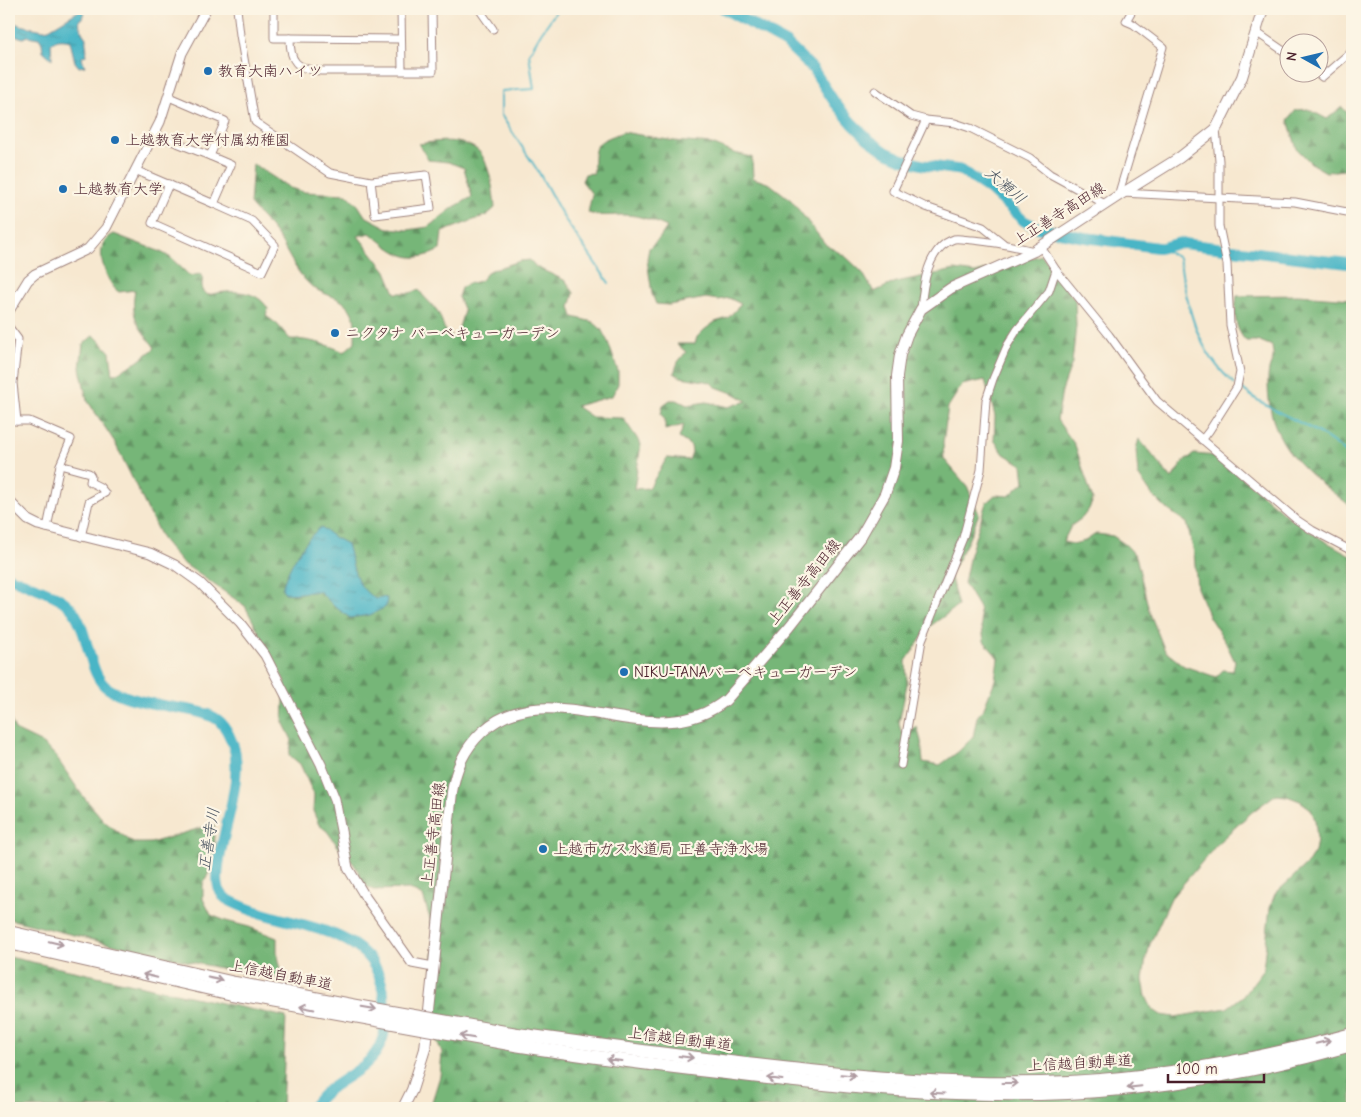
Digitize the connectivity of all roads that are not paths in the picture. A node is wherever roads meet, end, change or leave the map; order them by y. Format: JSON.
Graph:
{"nodes":[{"id":1,"x":206,"y":9,"type":"edge"},
{"id":2,"x":237,"y":9,"type":"edge"},
{"id":3,"x":274,"y":9,"type":"edge"},
{"id":4,"x":401,"y":9,"type":"edge"},
{"id":5,"x":432,"y":9,"type":"edge"},
{"id":6,"x":479,"y":9,"type":"edge"},
{"id":7,"x":1133,"y":9,"type":"edge"},
{"id":8,"x":1263,"y":9,"type":"edge"},
{"id":9,"x":494,"y":29,"type":"dead end"},
{"id":10,"x":1256,"y":32,"type":"junction"},
{"id":11,"x":290,"y":38,"type":"junction"},
{"id":12,"x":401,"y":39,"type":"junction"},
{"id":13,"x":1278,"y":47,"type":"edge"},
{"id":14,"x":1352,"y":51,"type":"edge"},
{"id":15,"x":402,"y":70,"type":"junction"},
{"id":16,"x":1328,"y":72,"type":"edge"},
{"id":17,"x":875,"y":91,"type":"dead end"},
{"id":18,"x":169,"y":97,"type":"junction"},
{"id":19,"x":926,"y":120,"type":"junction"},
{"id":20,"x":1216,"y":129,"type":"junction"},
{"id":21,"x":154,"y":134,"type":"junction"},
{"id":22,"x":210,"y":156,"type":"junction"},
{"id":23,"x":135,"y":170,"type":"junction"},
{"id":24,"x":371,"y":181,"type":"junction"},
{"id":25,"x":169,"y":184,"type":"junction"},
{"id":26,"x":1120,"y":194,"type":"junction"},
{"id":27,"x":1219,"y":199,"type":"junction"},
{"id":28,"x":214,"y":204,"type":"junction"},
{"id":29,"x":1105,"y":204,"type":"junction"},
{"id":30,"x":1352,"y":213,"type":"edge"},
{"id":31,"x":1003,"y":243,"type":"junction"},
{"id":32,"x":1037,"y":249,"type":"junction"},
{"id":33,"x":1056,"y":270,"type":"junction"},
{"id":34,"x":921,"y":309,"type":"junction"},
{"id":35,"x":9,"y":311,"type":"edge"},
{"id":36,"x":9,"y":327,"type":"edge"},
{"id":37,"x":9,"y":421,"type":"edge"},
{"id":38,"x":17,"y":421,"type":"junction"},
{"id":39,"x":1202,"y":440,"type":"junction"},
{"id":40,"x":60,"y":465,"type":"junction"},
{"id":41,"x":9,"y":501,"type":"edge"},
{"id":42,"x":47,"y":528,"type":"junction"},
{"id":43,"x":81,"y":537,"type":"junction"},
{"id":44,"x":1352,"y":551,"type":"edge"},
{"id":45,"x":901,"y":765,"type":"dead end"},
{"id":46,"x":9,"y":932,"type":"edge"},
{"id":47,"x":9,"y":944,"type":"edge"},
{"id":48,"x":432,"y":967,"type":"junction"},
{"id":49,"x":234,"y":988,"type":"junction"},
{"id":50,"x":1352,"y":1034,"type":"edge"},
{"id":51,"x":1352,"y":1045,"type":"edge"},
{"id":52,"x":1295,"y":1054,"type":"junction"},
{"id":53,"x":403,"y":1108,"type":"edge"}],
"edges":[{"from":1,"to":18,"type":"street"},
{"from":2,"to":24,"type":"street"},
{"from":3,"to":11,"type":"street"},
{"from":4,"to":12,"type":"street"},
{"from":5,"to":15,"type":"street"},
{"from":6,"to":9,"type":"street"},
{"from":7,"to":26,"type":"street"},
{"from":8,"to":10,"type":"main road","name":"上正善寺高田線"},
{"from":10,"to":13,"type":"street"},
{"from":10,"to":20,"type":"main road","name":"上正善寺高田線"},
{"from":11,"to":12,"type":"street"},
{"from":11,"to":15,"type":"street"},
{"from":12,"to":15,"type":"street"},
{"from":14,"to":16,"type":"street"},
{"from":17,"to":19,"type":"street"},
{"from":18,"to":21,"type":"street"},
{"from":18,"to":22,"type":"street"},
{"from":19,"to":29,"type":"street"},
{"from":19,"to":31,"type":"street"},
{"from":20,"to":26,"type":"main road","name":"上正善寺高田線"},
{"from":20,"to":27,"type":"street"},
{"from":21,"to":22,"type":"street"},
{"from":21,"to":23,"type":"street"},
{"from":22,"to":28,"type":"street"},
{"from":23,"to":25,"type":"street"},
{"from":23,"to":35,"type":"street"},
{"from":24,"to":24,"type":"street"},
{"from":25,"to":28,"type":"street"},
{"from":25,"to":28,"type":"street"},
{"from":26,"to":27,"type":"street"},
{"from":26,"to":29,"type":"main road","name":"上正善寺高田線"},
{"from":27,"to":30,"type":"street"},
{"from":27,"to":39,"type":"street"},
{"from":29,"to":32,"type":"main road","name":"上正善寺高田線"},
{"from":31,"to":32,"type":"street"},
{"from":31,"to":34,"type":"street"},
{"from":32,"to":33,"type":"street"},
{"from":32,"to":34,"type":"main road","name":"上正善寺高田線"},
{"from":33,"to":39,"type":"street"},
{"from":33,"to":45,"type":"street"},
{"from":34,"to":48,"type":"main road","name":"上正善寺高田線"},
{"from":36,"to":38,"type":"street"},
{"from":37,"to":38,"type":"street"},
{"from":38,"to":40,"type":"street"},
{"from":39,"to":44,"type":"street"},
{"from":40,"to":42,"type":"street"},
{"from":40,"to":43,"type":"street"},
{"from":41,"to":42,"type":"street"},
{"from":42,"to":43,"type":"street"},
{"from":43,"to":48,"type":"street"},
{"from":46,"to":49,"type":"highway","name":"上信越自動車道","one_way":true},
{"from":49,"to":47,"type":"highway","name":"上信越自動車道","one_way":true},
{"from":48,"to":53,"type":"main road","name":"上正善寺高田線"},
{"from":49,"to":52,"type":"highway","name":"上信越自動車道","bridge":true},
{"from":52,"to":50,"type":"highway","name":"上信越自動車道","one_way":true},
{"from":51,"to":52,"type":"highway","name":"上信越自動車道"}]}
